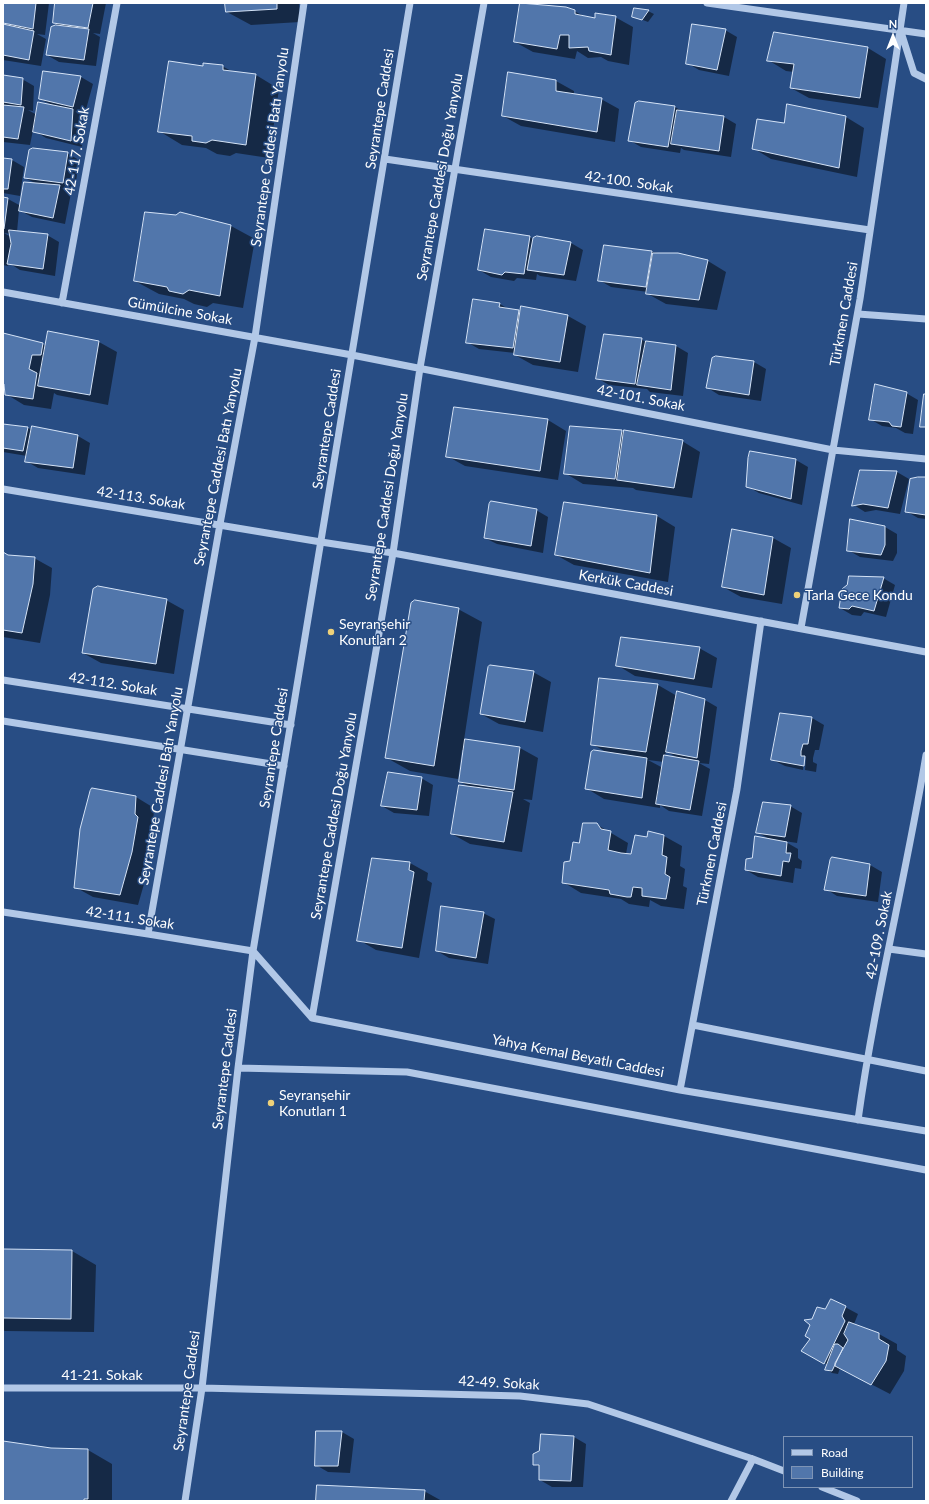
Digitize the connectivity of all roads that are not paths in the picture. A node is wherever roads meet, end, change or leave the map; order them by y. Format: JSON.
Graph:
{"nodes":[{"id":1,"x":117,"y":3,"type":"edge"},
{"id":2,"x":304,"y":3,"type":"edge"},
{"id":3,"x":410,"y":3,"type":"edge"},
{"id":4,"x":484,"y":3,"type":"edge"},
{"id":5,"x":707,"y":3,"type":"edge"},
{"id":6,"x":904,"y":3,"type":"edge"},
{"id":7,"x":900,"y":30,"type":"junction"},
{"id":8,"x":926,"y":34,"type":"edge"},
{"id":9,"x":926,"y":79,"type":"edge"},
{"id":10,"x":385,"y":159,"type":"junction"},
{"id":11,"x":454,"y":170,"type":"junction"},
{"id":12,"x":870,"y":230,"type":"junction"},
{"id":13,"x":3,"y":292,"type":"edge"},
{"id":14,"x":62,"y":303,"type":"junction"},
{"id":15,"x":858,"y":314,"type":"junction"},
{"id":16,"x":926,"y":320,"type":"edge"},
{"id":17,"x":255,"y":337,"type":"junction"},
{"id":18,"x":352,"y":354,"type":"junction"},
{"id":19,"x":420,"y":368,"type":"junction"},
{"id":20,"x":833,"y":450,"type":"junction"},
{"id":21,"x":926,"y":459,"type":"edge"},
{"id":22,"x":3,"y":488,"type":"edge"},
{"id":23,"x":220,"y":524,"type":"junction"},
{"id":24,"x":321,"y":542,"type":"junction"},
{"id":25,"x":394,"y":553,"type":"junction"},
{"id":26,"x":761,"y":621,"type":"junction"},
{"id":27,"x":800,"y":628,"type":"junction"},
{"id":28,"x":926,"y":652,"type":"edge"},
{"id":29,"x":3,"y":680,"type":"edge"},
{"id":30,"x":187,"y":709,"type":"junction"},
{"id":31,"x":3,"y":721,"type":"edge"},
{"id":32,"x":291,"y":725,"type":"junction"},
{"id":33,"x":180,"y":748,"type":"junction"},
{"id":34,"x":926,"y":755,"type":"edge"},
{"id":35,"x":284,"y":766,"type":"junction"},
{"id":36,"x":923,"y":793,"type":"edge"},
{"id":37,"x":3,"y":912,"type":"edge"},
{"id":38,"x":148,"y":934,"type":"junction"},
{"id":39,"x":889,"y":949,"type":"junction"},
{"id":40,"x":253,"y":951,"type":"junction"},
{"id":41,"x":926,"y":954,"type":"edge"},
{"id":42,"x":312,"y":1018,"type":"junction"},
{"id":43,"x":693,"y":1025,"type":"junction"},
{"id":44,"x":867,"y":1059,"type":"junction"},
{"id":45,"x":238,"y":1068,"type":"junction"},
{"id":46,"x":926,"y":1071,"type":"edge"},
{"id":47,"x":680,"y":1090,"type":"junction"},
{"id":48,"x":858,"y":1120,"type":"junction"},
{"id":49,"x":926,"y":1131,"type":"edge"},
{"id":50,"x":926,"y":1170,"type":"edge"},
{"id":51,"x":3,"y":1388,"type":"edge"},
{"id":52,"x":202,"y":1388,"type":"junction"},
{"id":53,"x":753,"y":1459,"type":"junction"},
{"id":54,"x":783,"y":1471,"type":"edge"},
{"id":55,"x":824,"y":1488,"type":"edge"},
{"id":56,"x":185,"y":1501,"type":"edge"},
{"id":57,"x":731,"y":1501,"type":"edge"},
{"id":58,"x":857,"y":1501,"type":"edge"}],
"edges":[{"from":1,"to":14,"type":"street","name":"42-117. Sokak"},
{"from":2,"to":17,"type":"street","name":"Seyrantepe Caddesi Batı Yanyolu"},
{"from":3,"to":10,"type":"street","name":"Seyrantepe Caddesi"},
{"from":4,"to":11,"type":"street","name":"Seyrantepe Caddesi Doğu Yanyolu"},
{"from":5,"to":7,"type":"street"},
{"from":6,"to":7,"type":"street","name":"Türkmen Caddesi"},
{"from":7,"to":8,"type":"street"},
{"from":7,"to":9,"type":"street"},
{"from":7,"to":12,"type":"street","name":"Türkmen Caddesi"},
{"from":10,"to":11,"type":"street","name":"42-100. Sokak"},
{"from":10,"to":18,"type":"street","name":"Seyrantepe Caddesi"},
{"from":11,"to":12,"type":"street","name":"42-100. Sokak"},
{"from":11,"to":19,"type":"street","name":"Seyrantepe Caddesi Doğu Yanyolu"},
{"from":12,"to":15,"type":"street","name":"Türkmen Caddesi"},
{"from":13,"to":14,"type":"street","name":"Gümülcine Sokak"},
{"from":14,"to":17,"type":"street","name":"Gümülcine Sokak"},
{"from":15,"to":16,"type":"street"},
{"from":15,"to":20,"type":"street","name":"Türkmen Caddesi"},
{"from":17,"to":18,"type":"street","name":"Gümülcine Sokak"},
{"from":17,"to":23,"type":"street","name":"Seyrantepe Caddesi Batı Yanyolu"},
{"from":18,"to":19,"type":"street","name":"42-101. Sokak"},
{"from":18,"to":24,"type":"street","name":"Seyrantepe Caddesi"},
{"from":19,"to":20,"type":"street","name":"42-101. Sokak"},
{"from":19,"to":25,"type":"street","name":"Seyrantepe Caddesi Doğu Yanyolu"},
{"from":20,"to":21,"type":"street","name":"42-101. Sokak"},
{"from":20,"to":27,"type":"street","name":"Türkmen Caddesi"},
{"from":22,"to":23,"type":"street","name":"42-113. Sokak"},
{"from":23,"to":24,"type":"street","name":"42-113. Sokak"},
{"from":23,"to":30,"type":"street","name":"Seyrantepe Caddesi Batı Yanyolu"},
{"from":24,"to":25,"type":"street","name":"Kerkük Caddesi"},
{"from":24,"to":32,"type":"street","name":"Seyrantepe Caddesi"},
{"from":25,"to":26,"type":"street","name":"Kerkük Caddesi"},
{"from":25,"to":42,"type":"street","name":"Seyrantepe Caddesi Doğu Yanyolu"},
{"from":26,"to":27,"type":"street","name":"Kerkük Caddesi"},
{"from":26,"to":43,"type":"street","name":"Türkmen Caddesi"},
{"from":27,"to":28,"type":"street","name":"Kerkük Caddesi"},
{"from":29,"to":30,"type":"street","name":"42-112. Sokak"},
{"from":30,"to":32,"type":"street","name":"42-112. Sokak"},
{"from":30,"to":33,"type":"street","name":"Seyrantepe Caddesi Batı Yanyolu"},
{"from":31,"to":33,"type":"street"},
{"from":32,"to":35,"type":"street","name":"Seyrantepe Caddesi"},
{"from":33,"to":35,"type":"street"},
{"from":33,"to":38,"type":"street","name":"Seyrantepe Caddesi Batı Yanyolu"},
{"from":34,"to":36,"type":"street","name":"42-109. Sokak"},
{"from":35,"to":40,"type":"street","name":"Seyrantepe Caddesi"},
{"from":36,"to":39,"type":"street","name":"42-109. Sokak"},
{"from":37,"to":38,"type":"street","name":"42-111. Sokak"},
{"from":38,"to":40,"type":"street","name":"42-111. Sokak"},
{"from":39,"to":41,"type":"street"},
{"from":39,"to":44,"type":"street","name":"42-109. Sokak"},
{"from":40,"to":42,"type":"street"},
{"from":40,"to":45,"type":"street","name":"Seyrantepe Caddesi"},
{"from":42,"to":47,"type":"street","name":"Yahya Kemal Beyatlı Caddesi"},
{"from":43,"to":44,"type":"street"},
{"from":43,"to":47,"type":"street","name":"Türkmen Caddesi"},
{"from":44,"to":46,"type":"street"},
{"from":44,"to":48,"type":"street","name":"42-109. Sokak"},
{"from":45,"to":50,"type":"street"},
{"from":45,"to":52,"type":"street","name":"Seyrantepe Caddesi"},
{"from":47,"to":48,"type":"street","name":"Yahya Kemal Beyatlı Caddesi"},
{"from":48,"to":49,"type":"street","name":"Yahya Kemal Beyatlı Caddesi"},
{"from":51,"to":52,"type":"street","name":"41-21. Sokak"},
{"from":52,"to":53,"type":"street","name":"42-49. Sokak"},
{"from":52,"to":56,"type":"street","name":"Seyrantepe Caddesi"},
{"from":53,"to":54,"type":"street","name":"42-49. Sokak"},
{"from":53,"to":57,"type":"street"},
{"from":55,"to":58,"type":"street"}]}
